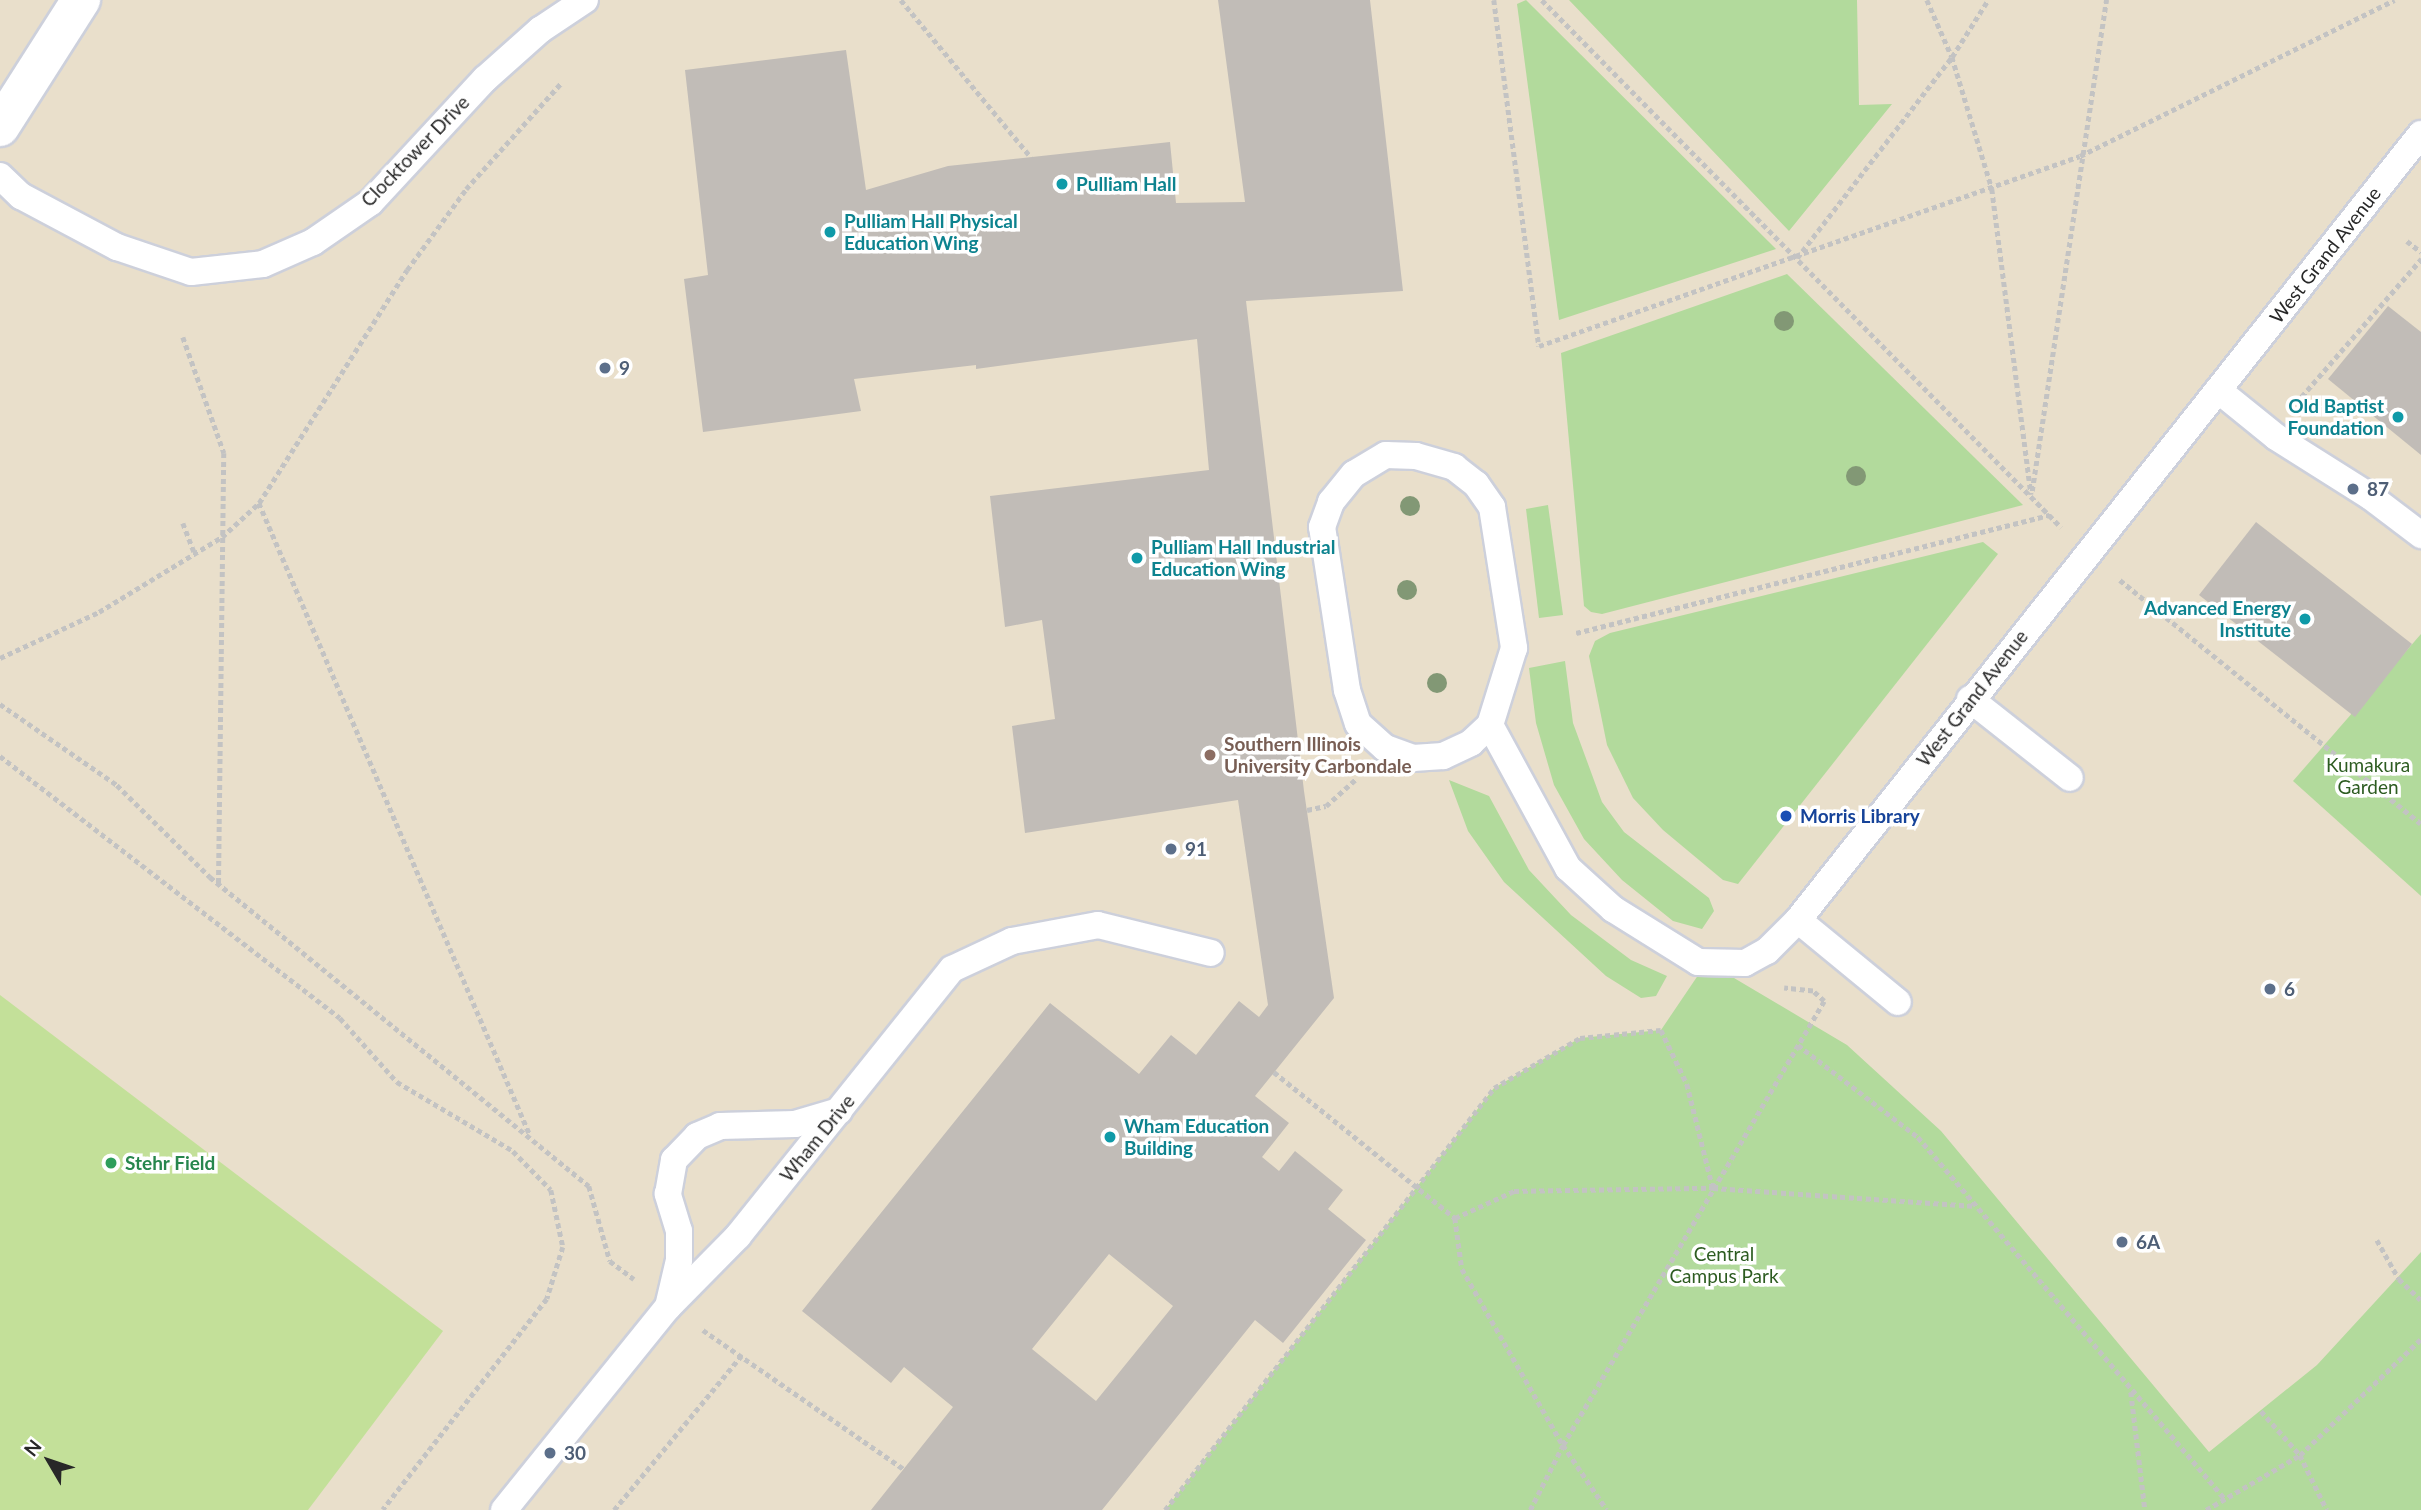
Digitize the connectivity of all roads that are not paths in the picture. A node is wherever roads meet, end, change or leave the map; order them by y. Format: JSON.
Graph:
{"nodes":[{"id":1,"x":80,"y":0,"type":"edge"},
{"id":2,"x":585,"y":0,"type":"edge"},
{"id":3,"x":0,"y":127,"type":"edge"},
{"id":4,"x":2421,"y":134,"type":"edge"},
{"id":5,"x":0,"y":176,"type":"edge"},
{"id":6,"x":2218,"y":390,"type":"junction"},
{"id":7,"x":2421,"y":535,"type":"edge"},
{"id":8,"x":1970,"y":699,"type":"junction"},
{"id":9,"x":1490,"y":725,"type":"junction"},
{"id":10,"x":2070,"y":778,"type":"dead end"},
{"id":11,"x":1798,"y":920,"type":"junction"},
{"id":12,"x":1211,"y":953,"type":"dead end"},
{"id":13,"x":1898,"y":1002,"type":"dead end"},
{"id":14,"x":839,"y":1111,"type":"junction"},
{"id":15,"x":668,"y":1307,"type":"junction"},
{"id":16,"x":504,"y":1510,"type":"edge"}],
"edges":[{"from":1,"to":3,"type":"street"},
{"from":2,"to":5,"type":"lane","name":"Clocktower Drive"},
{"from":4,"to":6,"type":"lane","name":"West Grand Avenue"},
{"from":6,"to":7,"type":"lane"},
{"from":6,"to":8,"type":"lane","name":"West Grand Avenue"},
{"from":8,"to":10,"type":"lane"},
{"from":8,"to":11,"type":"lane","name":"West Grand Avenue"},
{"from":9,"to":9,"type":"lane"},
{"from":9,"to":11,"type":"lane","name":"West Grand Avenue"},
{"from":11,"to":13,"type":"lane"},
{"from":12,"to":14,"type":"lane","name":"Wham Drive"},
{"from":14,"to":15,"type":"lane","name":"Wham Drive"},
{"from":14,"to":15,"type":"lane"},
{"from":15,"to":16,"type":"lane","name":"Wham Drive"}]}
